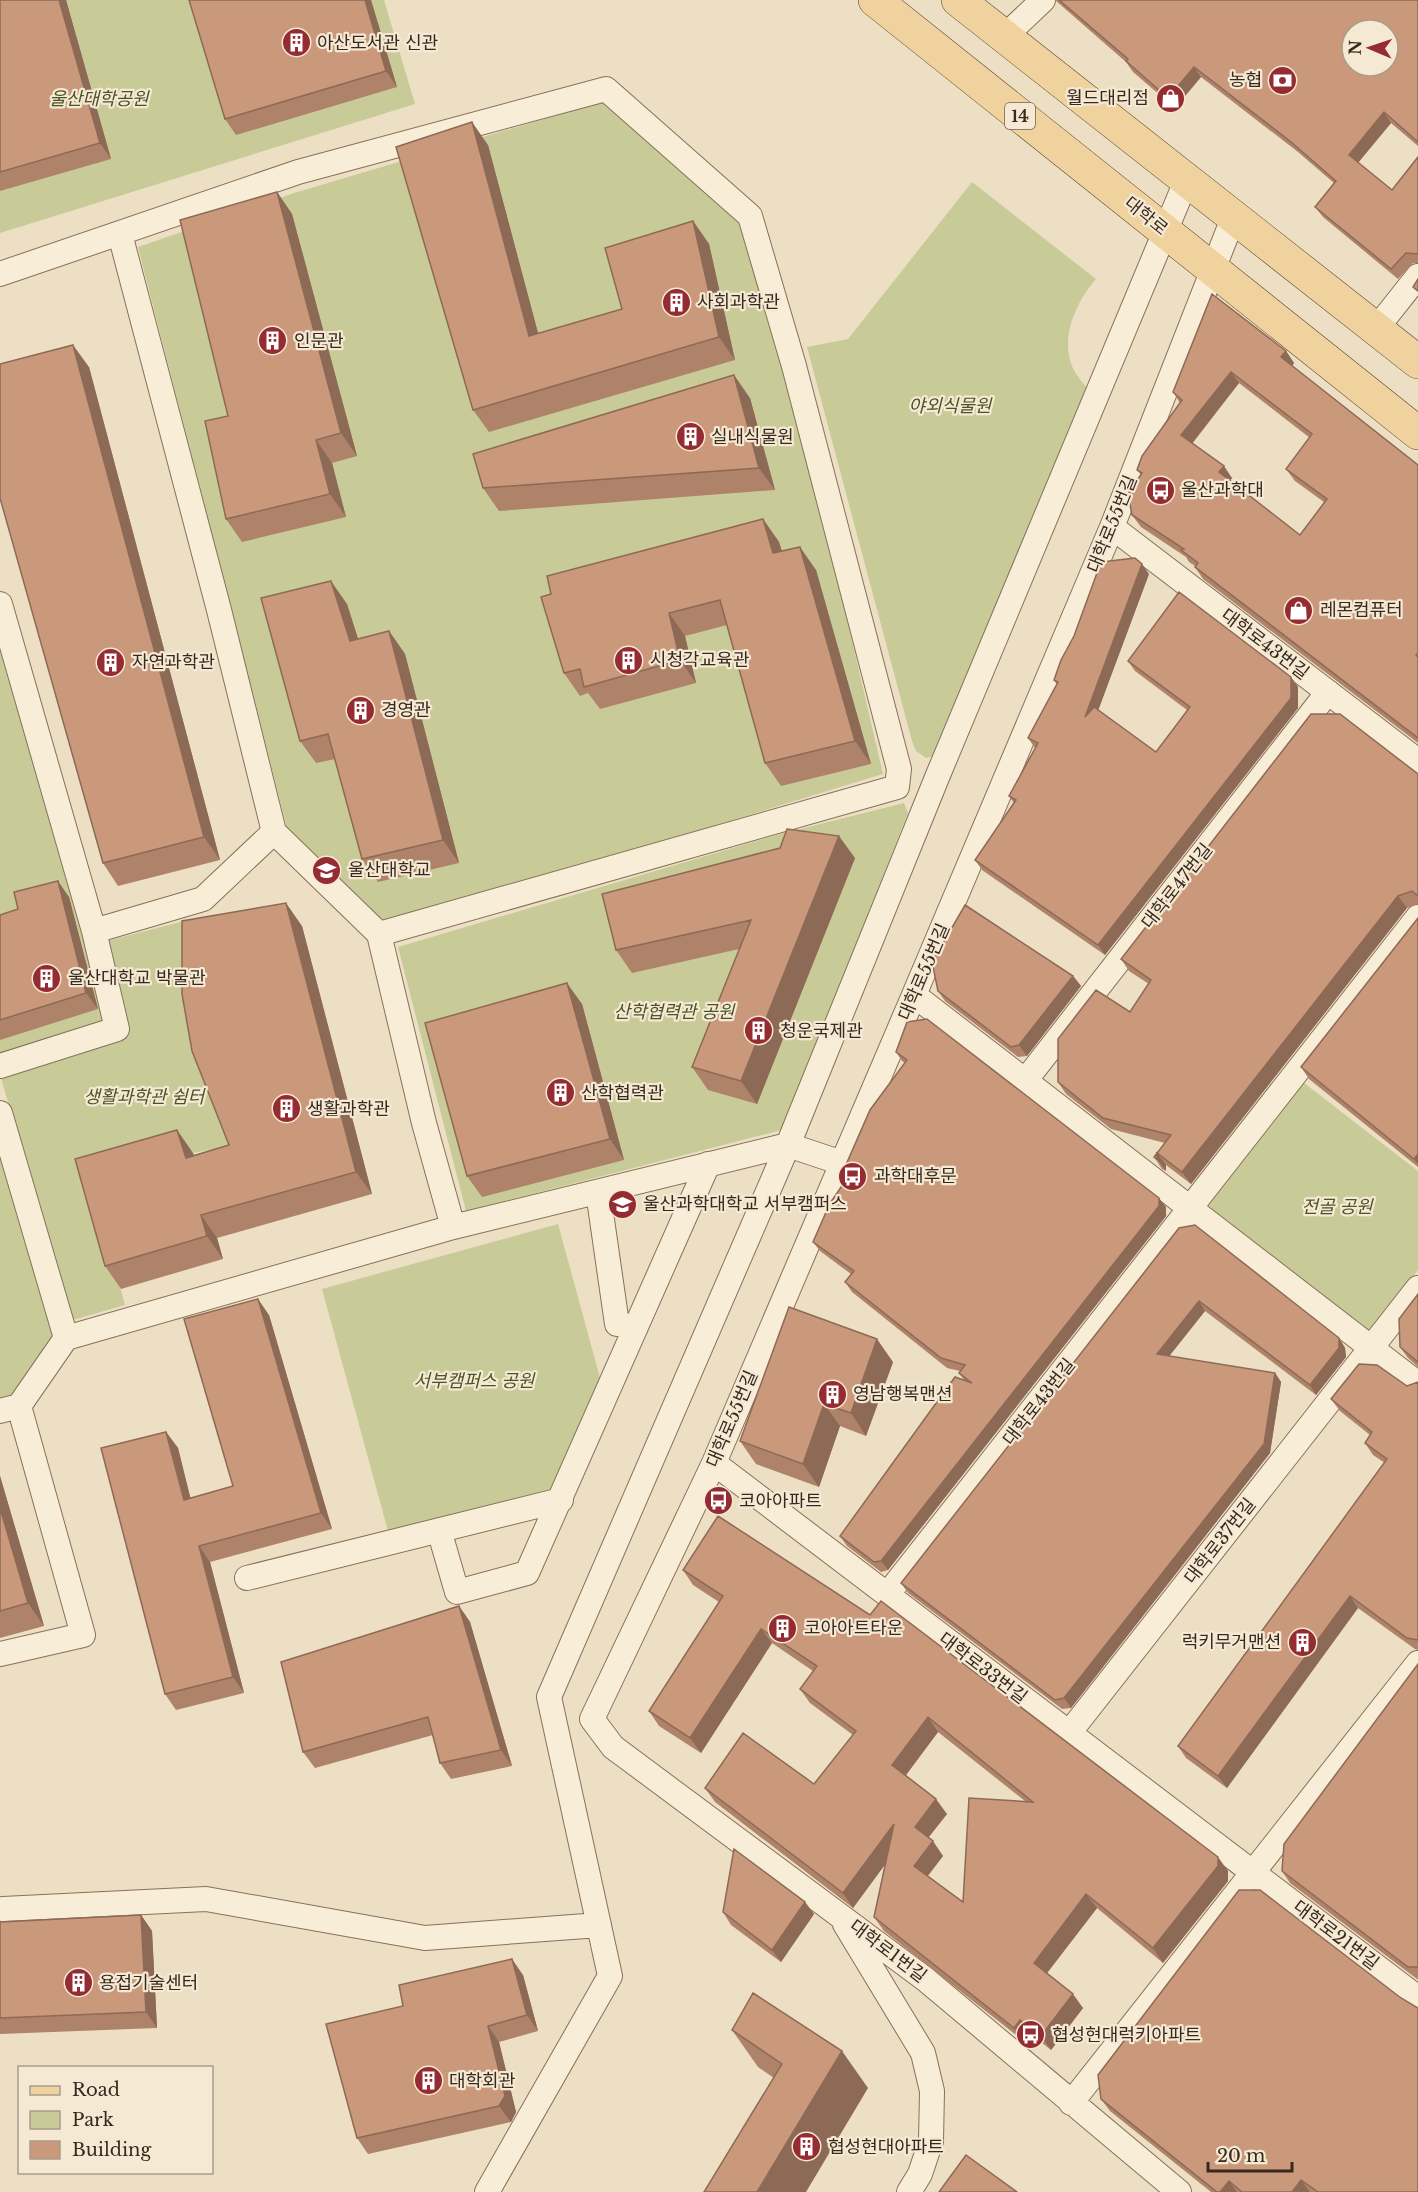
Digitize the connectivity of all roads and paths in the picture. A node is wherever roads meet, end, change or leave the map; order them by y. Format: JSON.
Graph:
{"nodes":[{"id":1,"x":875,"y":0,"type":"edge"},
{"id":2,"x":958,"y":0,"type":"edge"},
{"id":3,"x":1043,"y":0,"type":"edge"},
{"id":4,"x":1004,"y":37,"type":"junction"},
{"id":5,"x":1187,"y":179,"type":"junction"},
{"id":6,"x":1234,"y":216,"type":"junction"},
{"id":7,"x":1166,"y":232,"type":"junction"},
{"id":8,"x":120,"y":234,"type":"junction"},
{"id":9,"x":1213,"y":269,"type":"junction"},
{"id":10,"x":0,"y":274,"type":"edge"},
{"id":11,"x":1418,"y":276,"type":"edge"},
{"id":12,"x":1376,"y":329,"type":"junction"},
{"id":13,"x":1418,"y":362,"type":"edge"},
{"id":14,"x":1418,"y":433,"type":"edge"},
{"id":15,"x":1112,"y":527,"type":"junction"},
{"id":16,"x":0,"y":604,"type":"edge"},
{"id":17,"x":1328,"y":692,"type":"junction"},
{"id":18,"x":1418,"y":761,"type":"edge"},
{"id":19,"x":938,"y":775,"type":"junction"},
{"id":20,"x":897,"y":787,"type":"junction"},
{"id":21,"x":274,"y":832,"type":"junction"},
{"id":22,"x":1418,"y":917,"type":"edge"},
{"id":23,"x":94,"y":931,"type":"junction"},
{"id":24,"x":379,"y":934,"type":"junction"},
{"id":25,"x":914,"y":995,"type":"junction"},
{"id":26,"x":0,"y":1066,"type":"edge"},
{"id":27,"x":1025,"y":1081,"type":"junction"},
{"id":28,"x":0,"y":1113,"type":"edge"},
{"id":29,"x":788,"y":1144,"type":"junction"},
{"id":30,"x":842,"y":1163,"type":"junction"},
{"id":31,"x":708,"y":1164,"type":"junction"},
{"id":32,"x":598,"y":1192,"type":"junction"},
{"id":33,"x":1190,"y":1209,"type":"junction"},
{"id":34,"x":453,"y":1227,"type":"junction"},
{"id":35,"x":1418,"y":1288,"type":"edge"},
{"id":36,"x":636,"y":1328,"type":"junction"},
{"id":37,"x":66,"y":1338,"type":"junction"},
{"id":38,"x":1371,"y":1348,"type":"junction"},
{"id":39,"x":1418,"y":1384,"type":"edge"},
{"id":40,"x":9,"y":1408,"type":"edge"},
{"id":41,"x":714,"y":1463,"type":"junction"},
{"id":42,"x":561,"y":1500,"type":"junction"},
{"id":43,"x":439,"y":1530,"type":"junction"},
{"id":44,"x":247,"y":1578,"type":"dead end"},
{"id":45,"x":888,"y":1595,"type":"junction"},
{"id":46,"x":0,"y":1654,"type":"edge"},
{"id":47,"x":1418,"y":1663,"type":"edge"},
{"id":48,"x":592,"y":1719,"type":"joint"},
{"id":49,"x":1069,"y":1733,"type":"junction"},
{"id":50,"x":1253,"y":1872,"type":"junction"},
{"id":51,"x":3,"y":1909,"type":"dead end"},
{"id":52,"x":839,"y":1914,"type":"junction"},
{"id":53,"x":599,"y":1925,"type":"junction"},
{"id":54,"x":1418,"y":1998,"type":"edge"},
{"id":55,"x":1071,"y":2103,"type":"junction"},
{"id":56,"x":487,"y":2192,"type":"edge"},
{"id":57,"x":909,"y":2192,"type":"edge"},
{"id":58,"x":1179,"y":2192,"type":"edge"}],
"edges":[{"from":1,"to":7,"type":"main road","name":"대학로","number":"14"},
{"from":2,"to":4,"type":"main road"},
{"from":3,"to":4,"type":"street"},
{"from":4,"to":5,"type":"main road"},
{"from":5,"to":6,"type":"main road"},
{"from":5,"to":7,"type":"street"},
{"from":6,"to":9,"type":"street","name":"대학로55번길"},
{"from":6,"to":12,"type":"main road"},
{"from":7,"to":9,"type":"main road","name":"대학로","number":"14"},
{"from":7,"to":19,"type":"street"},
{"from":8,"to":10,"type":"street"},
{"from":8,"to":20,"type":"street"},
{"from":8,"to":21,"type":"street"},
{"from":9,"to":14,"type":"main road","name":"대학로","number":"14"},
{"from":9,"to":15,"type":"street","name":"대학로55번길"},
{"from":11,"to":12,"type":"street"},
{"from":12,"to":13,"type":"main road"},
{"from":15,"to":17,"type":"street","name":"대학로43번길"},
{"from":15,"to":25,"type":"street","name":"대학로55번길"},
{"from":16,"to":23,"type":"street"},
{"from":17,"to":18,"type":"street","name":"대학로43번길"},
{"from":17,"to":27,"type":"street","name":"대학로47번길"},
{"from":19,"to":20,"type":"street"},
{"from":19,"to":29,"type":"street"},
{"from":20,"to":24,"type":"street"},
{"from":21,"to":23,"type":"street"},
{"from":21,"to":24,"type":"street"},
{"from":22,"to":33,"type":"street","name":"대학로43번길"},
{"from":23,"to":26,"type":"street"},
{"from":24,"to":34,"type":"street"},
{"from":25,"to":27,"type":"street"},
{"from":25,"to":30,"type":"street","name":"대학로55번길"},
{"from":27,"to":33,"type":"street"},
{"from":28,"to":37,"type":"street"},
{"from":29,"to":30,"type":"street"},
{"from":29,"to":31,"type":"street"},
{"from":29,"to":53,"type":"street"},
{"from":30,"to":41,"type":"street","name":"대학로55번길"},
{"from":31,"to":32,"type":"street"},
{"from":31,"to":36,"type":"street"},
{"from":32,"to":34,"type":"street"},
{"from":32,"to":36,"type":"street"},
{"from":33,"to":38,"type":"street"},
{"from":33,"to":45,"type":"street","name":"대학로43번길"},
{"from":34,"to":37,"type":"street"},
{"from":35,"to":38,"type":"street","name":"대학로37번길"},
{"from":36,"to":42,"type":"street"},
{"from":37,"to":40,"type":"street"},
{"from":38,"to":39,"type":"street"},
{"from":38,"to":49,"type":"street","name":"대학로37번길"},
{"from":40,"to":46,"type":"street"},
{"from":41,"to":45,"type":"street","name":"대학로33번길"},
{"from":41,"to":48,"type":"street","name":"대학로55번길"},
{"from":42,"to":43,"type":"street"},
{"from":42,"to":43,"type":"street"},
{"from":43,"to":44,"type":"street"},
{"from":45,"to":49,"type":"street","name":"대학로33번길"},
{"from":47,"to":50,"type":"street"},
{"from":48,"to":52,"type":"street","name":"대학로1번길"},
{"from":49,"to":50,"type":"street","name":"대학로33번길"},
{"from":50,"to":54,"type":"street","name":"대학로21번길"},
{"from":50,"to":55,"type":"street"},
{"from":51,"to":53,"type":"street"},
{"from":52,"to":55,"type":"street","name":"대학로1번길"},
{"from":52,"to":57,"type":"street"},
{"from":53,"to":56,"type":"street"},
{"from":55,"to":58,"type":"street","name":"대학로1번길"}]}
